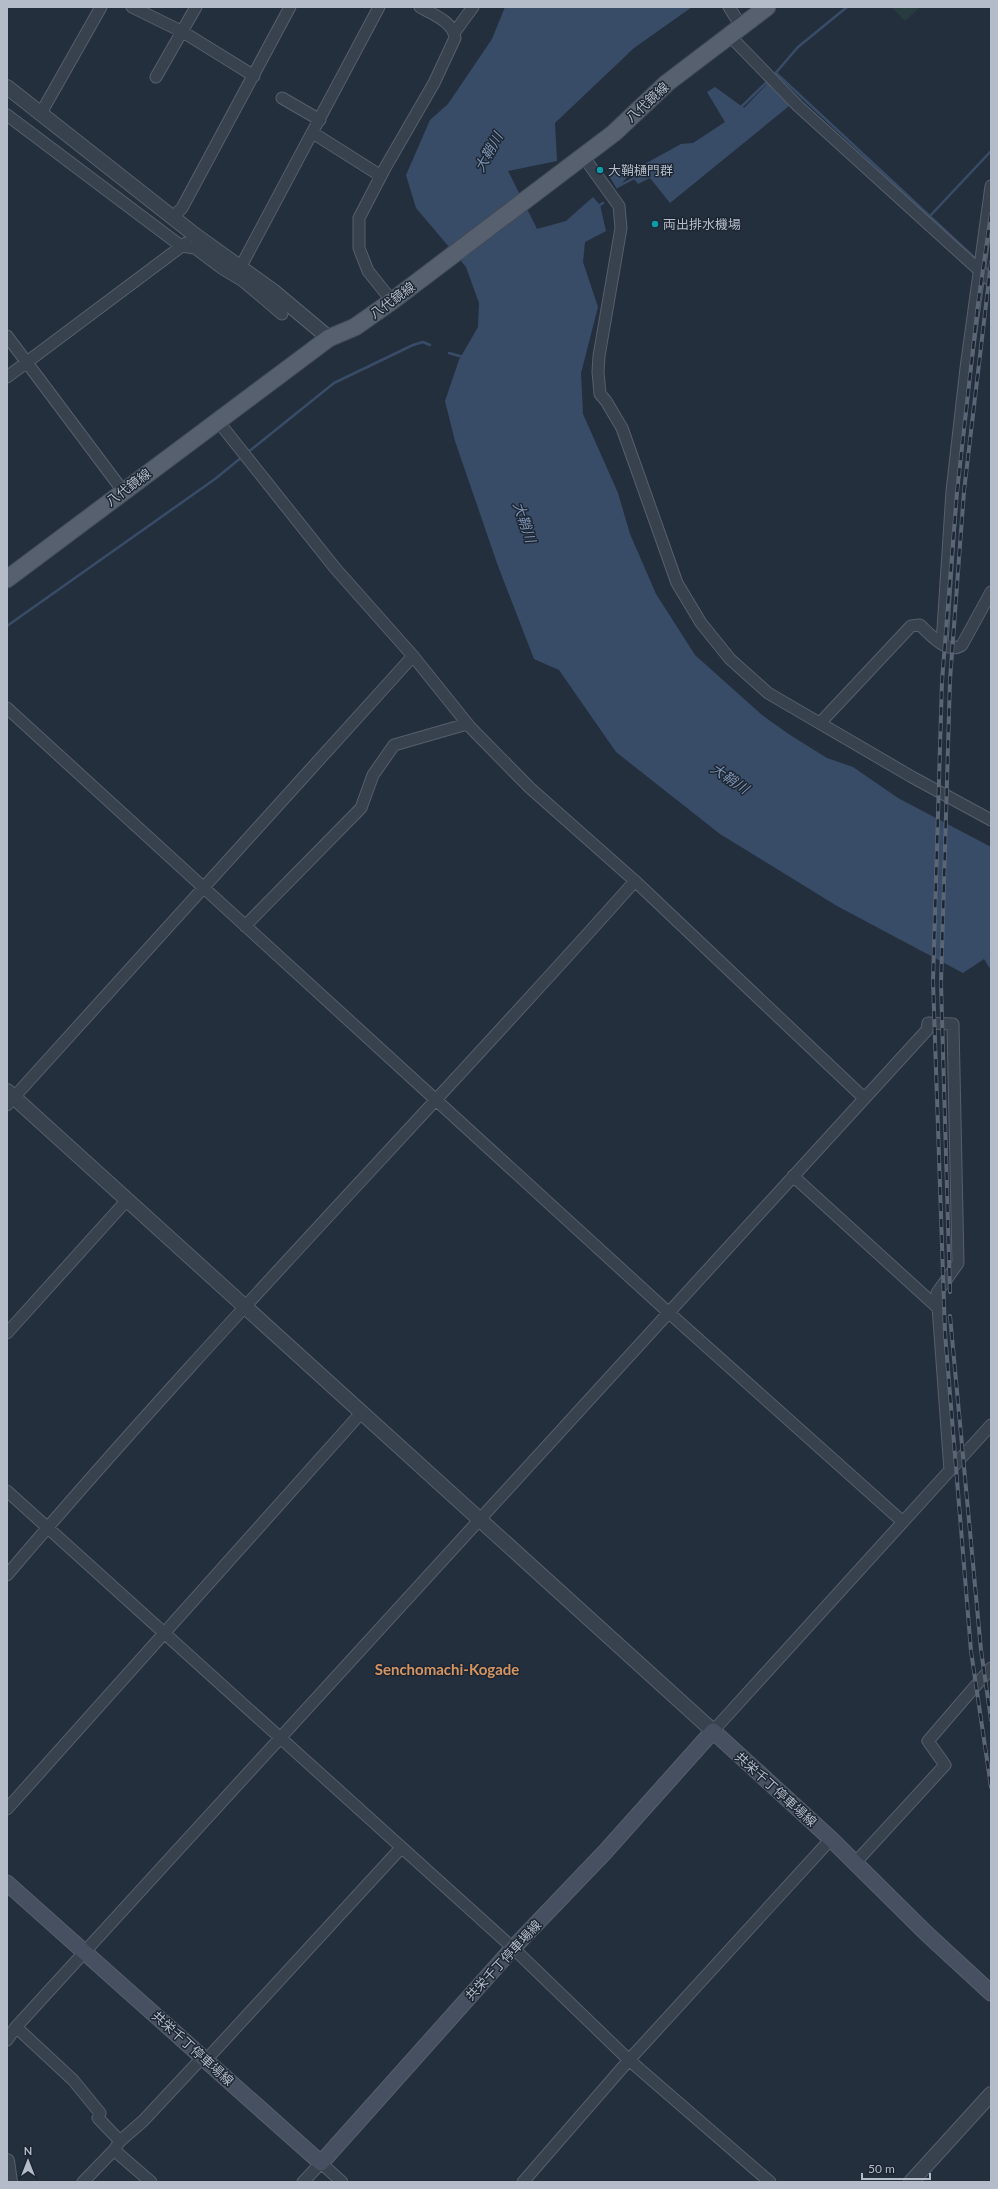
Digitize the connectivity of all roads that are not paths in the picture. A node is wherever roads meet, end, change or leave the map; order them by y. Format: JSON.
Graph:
{"nodes":[{"id":1,"x":101,"y":7,"type":"edge"},
{"id":2,"x":132,"y":7,"type":"edge"},
{"id":3,"x":196,"y":7,"type":"edge"},
{"id":4,"x":290,"y":7,"type":"edge"},
{"id":5,"x":379,"y":7,"type":"edge"},
{"id":6,"x":420,"y":7,"type":"edge"},
{"id":7,"x":473,"y":7,"type":"edge"},
{"id":8,"x":729,"y":7,"type":"edge"},
{"id":9,"x":767,"y":7,"type":"edge"},
{"id":10,"x":735,"y":30,"type":"junction"},
{"id":11,"x":183,"y":32,"type":"junction"},
{"id":12,"x":454,"y":32,"type":"junction"},
{"id":13,"x":254,"y":76,"type":"junction"},
{"id":14,"x":156,"y":77,"type":"dead end"},
{"id":15,"x":7,"y":87,"type":"edge"},
{"id":16,"x":282,"y":98,"type":"dead end"},
{"id":17,"x":41,"y":113,"type":"junction"},
{"id":18,"x":7,"y":116,"type":"edge"},
{"id":19,"x":320,"y":120,"type":"junction"},
{"id":20,"x":313,"y":133,"type":"junction"},
{"id":21,"x":583,"y":156,"type":"junction"},
{"id":22,"x":381,"y":176,"type":"junction"},
{"id":23,"x":991,"y":186,"type":"edge"},
{"id":24,"x":620,"y":209,"type":"junction"},
{"id":25,"x":173,"y":217,"type":"junction"},
{"id":26,"x":628,"y":234,"type":"dead end"},
{"id":27,"x":195,"y":236,"type":"junction"},
{"id":28,"x":181,"y":246,"type":"junction"},
{"id":29,"x":231,"y":266,"type":"junction"},
{"id":30,"x":980,"y":266,"type":"junction"},
{"id":31,"x":991,"y":281,"type":"edge"},
{"id":32,"x":260,"y":289,"type":"junction"},
{"id":33,"x":392,"y":301,"type":"junction"},
{"id":34,"x":282,"y":314,"type":"dead end"},
{"id":35,"x":7,"y":336,"type":"edge"},
{"id":36,"x":329,"y":338,"type":"junction"},
{"id":37,"x":28,"y":362,"type":"junction"},
{"id":38,"x":7,"y":377,"type":"edge"},
{"id":39,"x":217,"y":420,"type":"junction"},
{"id":40,"x":123,"y":491,"type":"junction"},
{"id":41,"x":7,"y":579,"type":"edge"},
{"id":42,"x":991,"y":592,"type":"edge"},
{"id":43,"x":942,"y":644,"type":"junction"},
{"id":44,"x":413,"y":656,"type":"junction"},
{"id":45,"x":7,"y":708,"type":"edge"},
{"id":46,"x":820,"y":723,"type":"junction"},
{"id":47,"x":467,"y":724,"type":"junction"},
{"id":48,"x":991,"y":820,"type":"edge"},
{"id":49,"x":635,"y":881,"type":"junction"},
{"id":50,"x":203,"y":888,"type":"junction"},
{"id":51,"x":245,"y":926,"type":"junction"},
{"id":52,"x":10,"y":1098,"type":"edge"},
{"id":53,"x":864,"y":1098,"type":"junction"},
{"id":54,"x":435,"y":1100,"type":"junction"},
{"id":55,"x":794,"y":1176,"type":"junction"},
{"id":56,"x":127,"y":1200,"type":"junction"},
{"id":57,"x":246,"y":1307,"type":"junction"},
{"id":58,"x":938,"y":1308,"type":"junction"},
{"id":59,"x":668,"y":1312,"type":"junction"},
{"id":60,"x":7,"y":1333,"type":"edge"},
{"id":61,"x":361,"y":1413,"type":"junction"},
{"id":62,"x":991,"y":1425,"type":"edge"},
{"id":63,"x":950,"y":1470,"type":"junction"},
{"id":64,"x":7,"y":1491,"type":"edge"},
{"id":65,"x":479,"y":1519,"type":"junction"},
{"id":66,"x":903,"y":1522,"type":"junction"},
{"id":67,"x":48,"y":1527,"type":"junction"},
{"id":68,"x":7,"y":1575,"type":"edge"},
{"id":69,"x":163,"y":1632,"type":"junction"},
{"id":70,"x":991,"y":1668,"type":"edge"},
{"id":71,"x":713,"y":1731,"type":"junction"},
{"id":72,"x":280,"y":1738,"type":"junction"},
{"id":73,"x":7,"y":1809,"type":"edge"},
{"id":74,"x":831,"y":1838,"type":"junction"},
{"id":75,"x":402,"y":1848,"type":"junction"},
{"id":76,"x":855,"y":1863,"type":"junction"},
{"id":77,"x":7,"y":1883,"type":"edge"},
{"id":78,"x":513,"y":1948,"type":"junction"},
{"id":79,"x":86,"y":1951,"type":"junction"},
{"id":80,"x":991,"y":1993,"type":"edge"},
{"id":81,"x":16,"y":2027,"type":"junction"},
{"id":82,"x":7,"y":2040,"type":"edge"},
{"id":83,"x":206,"y":2060,"type":"junction"},
{"id":84,"x":629,"y":2060,"type":"junction"},
{"id":85,"x":991,"y":2094,"type":"edge"},
{"id":86,"x":115,"y":2148,"type":"junction"},
{"id":87,"x":7,"y":2161,"type":"edge"},
{"id":88,"x":321,"y":2163,"type":"junction"},
{"id":89,"x":10,"y":2182,"type":"edge"},
{"id":90,"x":83,"y":2182,"type":"edge"},
{"id":91,"x":143,"y":2182,"type":"edge"},
{"id":92,"x":151,"y":2182,"type":"edge"},
{"id":93,"x":303,"y":2182,"type":"edge"},
{"id":94,"x":342,"y":2182,"type":"edge"},
{"id":95,"x":523,"y":2182,"type":"edge"},
{"id":96,"x":770,"y":2182,"type":"edge"},
{"id":97,"x":911,"y":2182,"type":"edge"}],
"edges":[{"from":1,"to":17,"type":"street"},
{"from":2,"to":11,"type":"street"},
{"from":3,"to":11,"type":"street"},
{"from":4,"to":13,"type":"street"},
{"from":5,"to":19,"type":"street"},
{"from":6,"to":12,"type":"street"},
{"from":7,"to":12,"type":"street"},
{"from":8,"to":10,"type":"street"},
{"from":9,"to":10,"type":"main road","name":"八代鏡線"},
{"from":10,"to":21,"type":"main road","name":"八代鏡線"},
{"from":10,"to":30,"type":"street"},
{"from":11,"to":13,"type":"street"},
{"from":11,"to":14,"type":"street"},
{"from":12,"to":22,"type":"street"},
{"from":13,"to":25,"type":"street"},
{"from":15,"to":17,"type":"street"},
{"from":16,"to":19,"type":"street"},
{"from":17,"to":25,"type":"street"},
{"from":18,"to":28,"type":"street"},
{"from":19,"to":20,"type":"street"},
{"from":20,"to":22,"type":"street"},
{"from":20,"to":29,"type":"street"},
{"from":21,"to":24,"type":"street"},
{"from":21,"to":33,"type":"main road","name":"八代鏡線"},
{"from":22,"to":33,"type":"street"},
{"from":23,"to":30,"type":"street"},
{"from":24,"to":26,"type":"street"},
{"from":24,"to":46,"type":"street"},
{"from":25,"to":27,"type":"street"},
{"from":27,"to":28,"type":"street"},
{"from":27,"to":29,"type":"street"},
{"from":28,"to":29,"type":"street"},
{"from":28,"to":37,"type":"street"},
{"from":29,"to":32,"type":"street"},
{"from":30,"to":31,"type":"street"},
{"from":30,"to":43,"type":"street"},
{"from":32,"to":34,"type":"street"},
{"from":32,"to":36,"type":"street"},
{"from":33,"to":36,"type":"main road","name":"八代鏡線"},
{"from":35,"to":37,"type":"street"},
{"from":36,"to":39,"type":"main road","name":"八代鏡線"},
{"from":37,"to":38,"type":"street"},
{"from":37,"to":40,"type":"street"},
{"from":39,"to":40,"type":"main road","name":"八代鏡線"},
{"from":39,"to":44,"type":"street"},
{"from":40,"to":41,"type":"main road","name":"八代鏡線"},
{"from":42,"to":43,"type":"street"},
{"from":43,"to":46,"type":"street"},
{"from":44,"to":47,"type":"street"},
{"from":44,"to":50,"type":"street"},
{"from":45,"to":50,"type":"street"},
{"from":46,"to":48,"type":"street"},
{"from":47,"to":49,"type":"street"},
{"from":47,"to":51,"type":"street"},
{"from":49,"to":53,"type":"street"},
{"from":49,"to":54,"type":"street"},
{"from":50,"to":51,"type":"street"},
{"from":50,"to":52,"type":"street"},
{"from":51,"to":54,"type":"street"},
{"from":52,"to":56,"type":"street"},
{"from":53,"to":55,"type":"street"},
{"from":53,"to":58,"type":"street"},
{"from":54,"to":57,"type":"street"},
{"from":54,"to":59,"type":"street"},
{"from":55,"to":58,"type":"street"},
{"from":55,"to":59,"type":"street"},
{"from":56,"to":57,"type":"street"},
{"from":56,"to":60,"type":"street"},
{"from":57,"to":61,"type":"street"},
{"from":57,"to":67,"type":"street"},
{"from":58,"to":63,"type":"street"},
{"from":59,"to":65,"type":"street"},
{"from":59,"to":66,"type":"street"},
{"from":61,"to":65,"type":"street"},
{"from":61,"to":69,"type":"street"},
{"from":62,"to":63,"type":"street"},
{"from":63,"to":66,"type":"street"},
{"from":64,"to":67,"type":"street"},
{"from":65,"to":71,"type":"street"},
{"from":65,"to":72,"type":"street"},
{"from":66,"to":71,"type":"street"},
{"from":67,"to":68,"type":"street"},
{"from":67,"to":69,"type":"street"},
{"from":69,"to":72,"type":"street"},
{"from":69,"to":73,"type":"street"},
{"from":70,"to":76,"type":"street"},
{"from":71,"to":74,"type":"main road","name":"共栄千丁停車場線"},
{"from":71,"to":78,"type":"main road","name":"共栄千丁停車場線"},
{"from":72,"to":75,"type":"street"},
{"from":72,"to":79,"type":"street"},
{"from":74,"to":76,"type":"main road","name":"共栄千丁停車場線"},
{"from":74,"to":84,"type":"street"},
{"from":75,"to":78,"type":"street"},
{"from":75,"to":83,"type":"street"},
{"from":76,"to":80,"type":"main road","name":"共栄千丁停車場線"},
{"from":77,"to":79,"type":"main road","name":"共栄千丁停車場線"},
{"from":78,"to":84,"type":"street"},
{"from":78,"to":88,"type":"main road","name":"共栄千丁停車場線"},
{"from":79,"to":81,"type":"street"},
{"from":79,"to":83,"type":"main road","name":"共栄千丁停車場線"},
{"from":81,"to":82,"type":"street"},
{"from":81,"to":86,"type":"street"},
{"from":83,"to":86,"type":"street"},
{"from":83,"to":88,"type":"main road","name":"共栄千丁停車場線"},
{"from":84,"to":95,"type":"street"},
{"from":84,"to":96,"type":"street"},
{"from":85,"to":97,"type":"street"},
{"from":86,"to":90,"type":"street"},
{"from":86,"to":91,"type":"street"},
{"from":86,"to":92,"type":"street"},
{"from":87,"to":89,"type":"street"},
{"from":88,"to":93,"type":"street"},
{"from":88,"to":94,"type":"street"}]}
